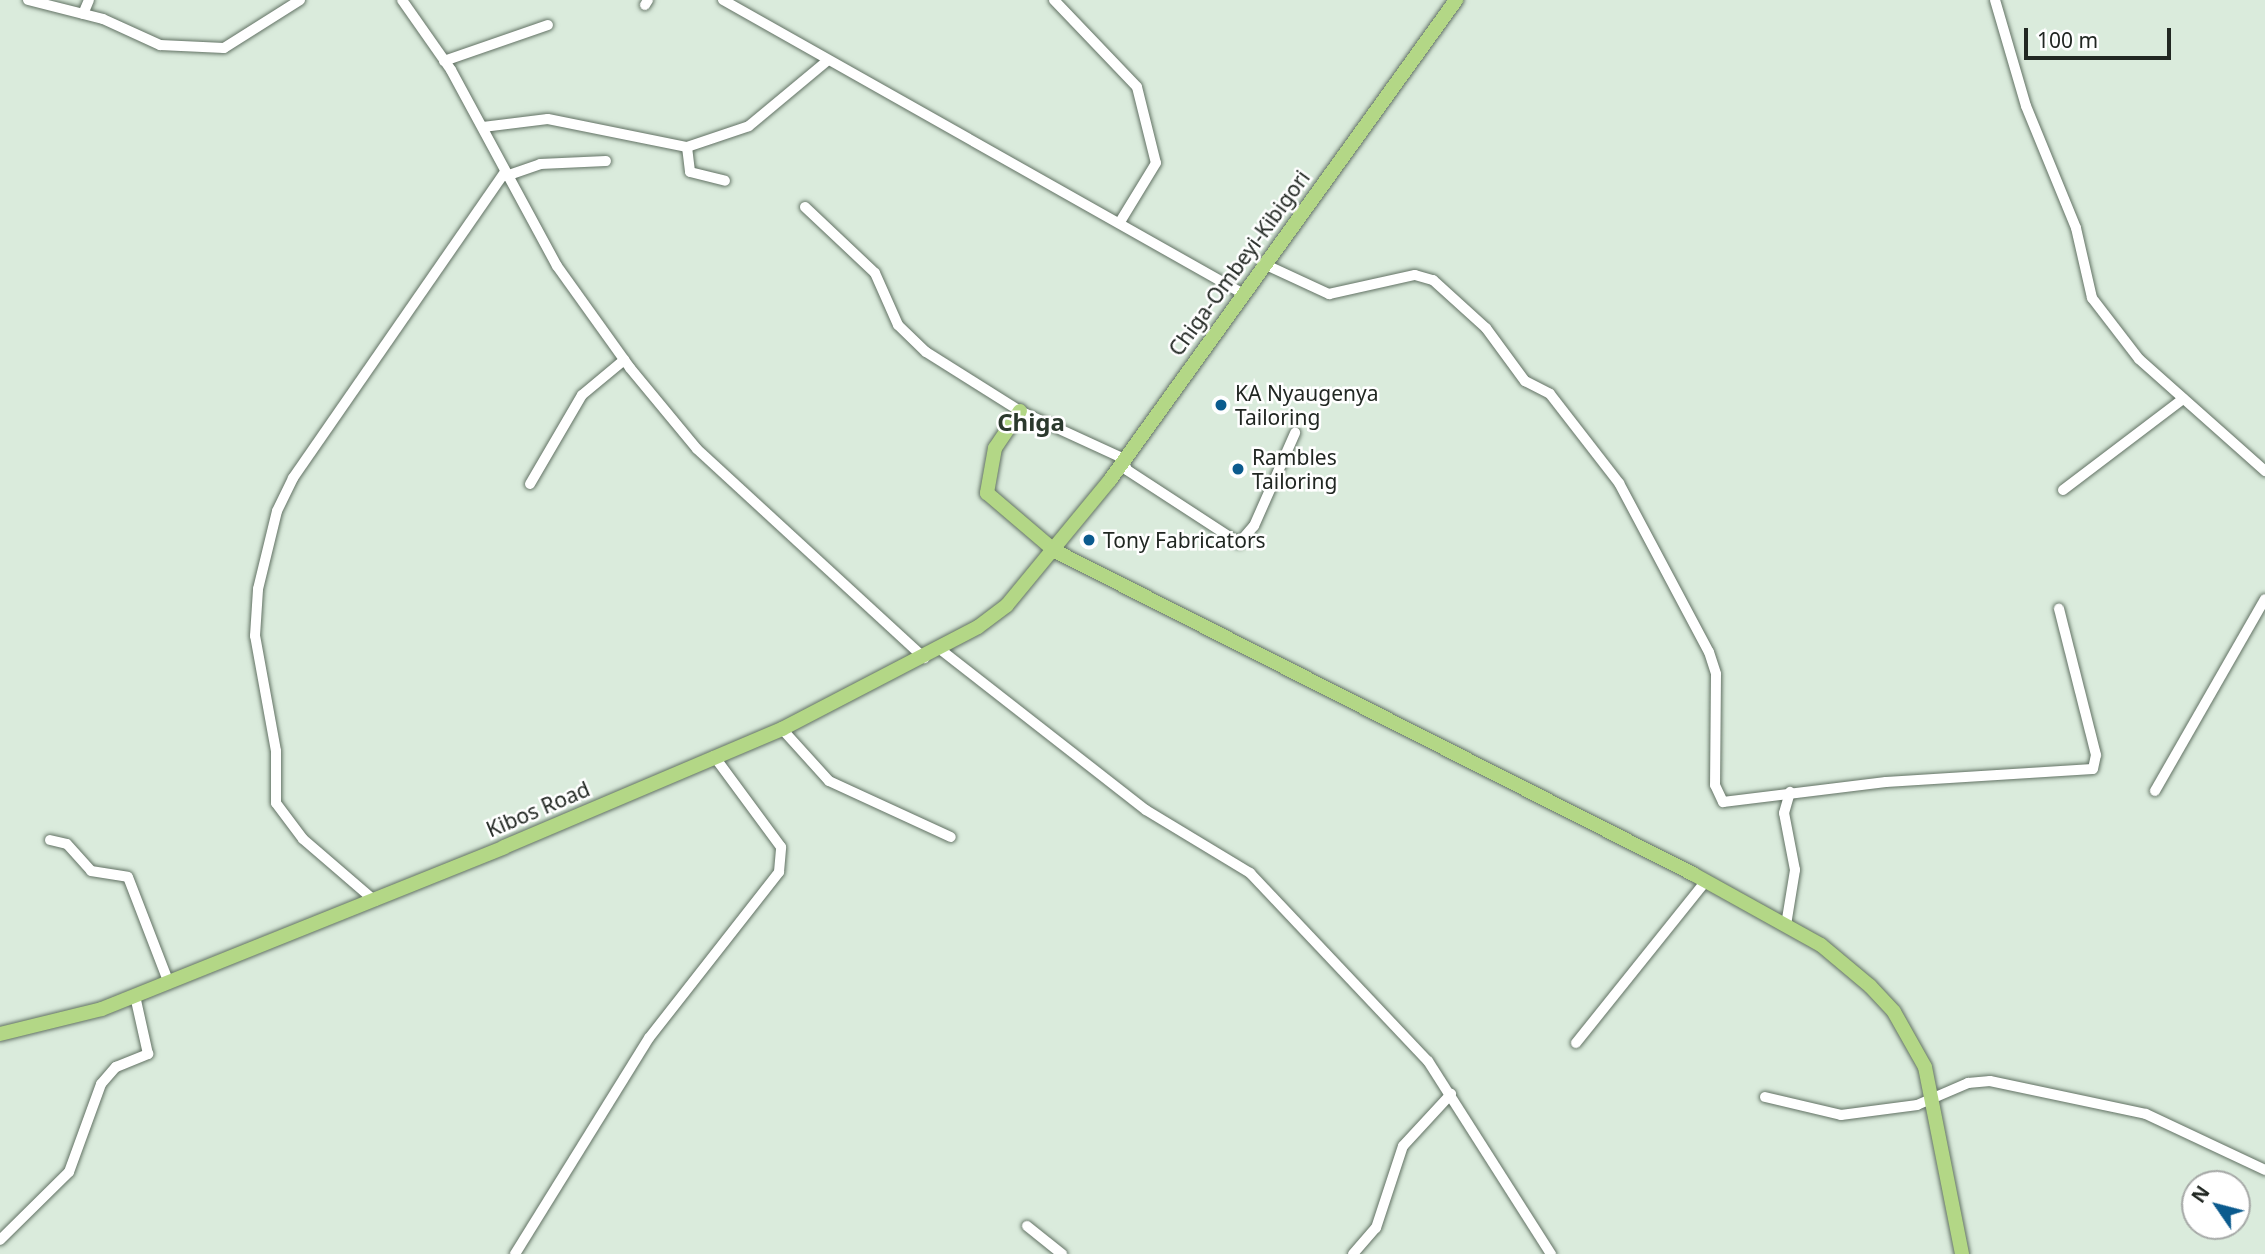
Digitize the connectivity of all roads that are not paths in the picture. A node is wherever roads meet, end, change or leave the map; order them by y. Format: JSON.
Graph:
{"nodes":[{"id":1,"x":28,"y":0,"type":"edge"},
{"id":2,"x":89,"y":0,"type":"edge"},
{"id":3,"x":300,"y":0,"type":"edge"},
{"id":4,"x":402,"y":0,"type":"edge"},
{"id":5,"x":723,"y":0,"type":"edge"},
{"id":6,"x":1054,"y":0,"type":"edge"},
{"id":7,"x":1456,"y":0,"type":"edge"},
{"id":8,"x":1995,"y":0,"type":"edge"},
{"id":9,"x":83,"y":14,"type":"junction"},
{"id":10,"x":548,"y":24,"type":"dead end"},
{"id":11,"x":444,"y":61,"type":"junction"},
{"id":12,"x":827,"y":61,"type":"junction"},
{"id":13,"x":483,"y":127,"type":"junction"},
{"id":14,"x":687,"y":147,"type":"junction"},
{"id":15,"x":606,"y":161,"type":"dead end"},
{"id":16,"x":505,"y":174,"type":"junction"},
{"id":17,"x":725,"y":181,"type":"dead end"},
{"id":18,"x":805,"y":207,"type":"dead end"},
{"id":19,"x":1120,"y":222,"type":"junction"},
{"id":20,"x":1264,"y":264,"type":"junction"},
{"id":21,"x":1242,"y":292,"type":"junction"},
{"id":22,"x":624,"y":360,"type":"junction"},
{"id":23,"x":2182,"y":398,"type":"junction"},
{"id":24,"x":1020,"y":411,"type":"junction"},
{"id":25,"x":1295,"y":433,"type":"dead end"},
{"id":26,"x":1123,"y":461,"type":"junction"},
{"id":27,"x":2265,"y":471,"type":"edge"},
{"id":28,"x":530,"y":484,"type":"dead end"},
{"id":29,"x":2063,"y":490,"type":"dead end"},
{"id":30,"x":1055,"y":551,"type":"junction"},
{"id":31,"x":2265,"y":599,"type":"edge"},
{"id":32,"x":2059,"y":609,"type":"dead end"},
{"id":33,"x":941,"y":650,"type":"junction"},
{"id":34,"x":924,"y":658,"type":"junction"},
{"id":35,"x":782,"y":729,"type":"junction"},
{"id":36,"x":714,"y":755,"type":"junction"},
{"id":37,"x":2155,"y":791,"type":"dead end"},
{"id":38,"x":1790,"y":792,"type":"junction"},
{"id":39,"x":951,"y":837,"type":"dead end"},
{"id":40,"x":50,"y":840,"type":"dead end"},
{"id":41,"x":1706,"y":881,"type":"junction"},
{"id":42,"x":375,"y":901,"type":"junction"},
{"id":43,"x":1786,"y":925,"type":"junction"},
{"id":44,"x":169,"y":983,"type":"junction"},
{"id":45,"x":135,"y":996,"type":"junction"},
{"id":46,"x":0,"y":1034,"type":"edge"},
{"id":47,"x":1576,"y":1043,"type":"dead end"},
{"id":48,"x":1451,"y":1094,"type":"junction"},
{"id":49,"x":1931,"y":1096,"type":"junction"},
{"id":50,"x":1765,"y":1097,"type":"dead end"},
{"id":51,"x":2265,"y":1170,"type":"edge"},
{"id":52,"x":1027,"y":1226,"type":"dead end"},
{"id":53,"x":0,"y":1240,"type":"edge"},
{"id":54,"x":515,"y":1254,"type":"edge"},
{"id":55,"x":1062,"y":1254,"type":"edge"},
{"id":56,"x":1353,"y":1254,"type":"edge"},
{"id":57,"x":1550,"y":1254,"type":"edge"},
{"id":58,"x":1962,"y":1254,"type":"edge"}],
"edges":[{"from":1,"to":9,"type":"street"},
{"from":2,"to":9,"type":"street"},
{"from":3,"to":9,"type":"street"},
{"from":4,"to":11,"type":"street"},
{"from":5,"to":12,"type":"street"},
{"from":6,"to":19,"type":"street"},
{"from":7,"to":20,"type":"main road","name":"Chiga-Ombeyi-Kibigori"},
{"from":8,"to":23,"type":"street"},
{"from":10,"to":11,"type":"street"},
{"from":11,"to":13,"type":"street"},
{"from":12,"to":14,"type":"street"},
{"from":12,"to":19,"type":"street"},
{"from":13,"to":14,"type":"street"},
{"from":13,"to":16,"type":"street"},
{"from":14,"to":17,"type":"street"},
{"from":15,"to":16,"type":"street"},
{"from":16,"to":22,"type":"street"},
{"from":16,"to":42,"type":"street"},
{"from":18,"to":24,"type":"street"},
{"from":19,"to":21,"type":"street"},
{"from":20,"to":21,"type":"main road","name":"Chiga-Ombeyi-Kibigori"},
{"from":20,"to":38,"type":"street"},
{"from":21,"to":26,"type":"main road","name":"Chiga-Ombeyi-Kibigori"},
{"from":22,"to":28,"type":"street"},
{"from":22,"to":34,"type":"street"},
{"from":23,"to":27,"type":"street"},
{"from":23,"to":29,"type":"street"},
{"from":24,"to":26,"type":"street"},
{"from":24,"to":30,"type":"main road"},
{"from":25,"to":26,"type":"street"},
{"from":26,"to":30,"type":"main road","name":"Chiga-Ombeyi-Kibigori"},
{"from":30,"to":33,"type":"main road","name":"Kibos Road"},
{"from":30,"to":41,"type":"main road"},
{"from":31,"to":37,"type":"street"},
{"from":32,"to":38,"type":"street"},
{"from":33,"to":34,"type":"main road","name":"Kibos Road"},
{"from":33,"to":48,"type":"street"},
{"from":34,"to":35,"type":"main road","name":"Kibos Road"},
{"from":35,"to":36,"type":"main road","name":"Kibos Road"},
{"from":35,"to":39,"type":"street"},
{"from":36,"to":42,"type":"main road","name":"Kibos Road"},
{"from":36,"to":54,"type":"street"},
{"from":38,"to":43,"type":"street"},
{"from":40,"to":44,"type":"street"},
{"from":41,"to":43,"type":"main road"},
{"from":41,"to":47,"type":"street"},
{"from":42,"to":44,"type":"main road","name":"Kibos Road"},
{"from":43,"to":49,"type":"main road"},
{"from":44,"to":45,"type":"main road","name":"Kibos Road"},
{"from":45,"to":46,"type":"main road","name":"Kibos Road"},
{"from":45,"to":53,"type":"street"},
{"from":48,"to":56,"type":"street"},
{"from":48,"to":57,"type":"street"},
{"from":49,"to":50,"type":"street"},
{"from":49,"to":51,"type":"street"},
{"from":49,"to":58,"type":"main road"},
{"from":52,"to":55,"type":"street"}]}
